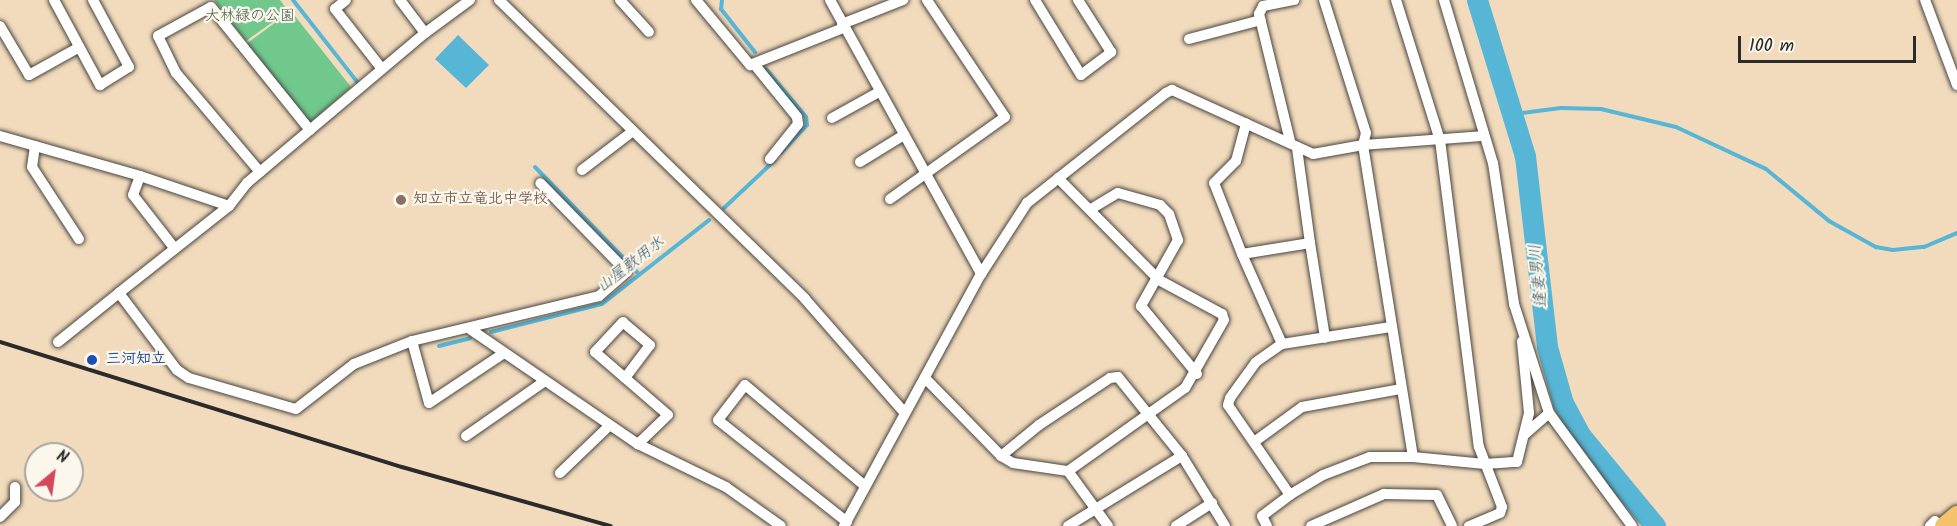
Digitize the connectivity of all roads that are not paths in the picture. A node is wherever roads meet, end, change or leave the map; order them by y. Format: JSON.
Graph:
{"nodes":[{"id":1,"x":54,"y":0,"type":"edge"},
{"id":2,"x":93,"y":0,"type":"edge"},
{"id":3,"x":346,"y":0,"type":"edge"},
{"id":4,"x":400,"y":0,"type":"edge"},
{"id":5,"x":470,"y":0,"type":"edge"},
{"id":6,"x":499,"y":0,"type":"edge"},
{"id":7,"x":620,"y":0,"type":"edge"},
{"id":8,"x":696,"y":0,"type":"edge"},
{"id":9,"x":830,"y":0,"type":"edge"},
{"id":10,"x":903,"y":0,"type":"edge"},
{"id":11,"x":927,"y":0,"type":"edge"},
{"id":12,"x":1035,"y":0,"type":"edge"},
{"id":13,"x":1078,"y":0,"type":"edge"},
{"id":14,"x":1294,"y":0,"type":"edge"},
{"id":15,"x":1324,"y":0,"type":"edge"},
{"id":16,"x":1396,"y":0,"type":"edge"},
{"id":17,"x":1444,"y":0,"type":"edge"},
{"id":18,"x":1925,"y":0,"type":"edge"},
{"id":19,"x":1261,"y":20,"type":"junction"},
{"id":20,"x":0,"y":26,"type":"edge"},
{"id":21,"x":843,"y":26,"type":"junction"},
{"id":22,"x":650,"y":32,"type":"dead end"},
{"id":23,"x":425,"y":33,"type":"junction"},
{"id":24,"x":1190,"y":39,"type":"dead end"},
{"id":25,"x":78,"y":48,"type":"junction"},
{"id":26,"x":754,"y":64,"type":"junction"},
{"id":27,"x":382,"y":69,"type":"junction"},
{"id":28,"x":1957,"y":85,"type":"edge"},
{"id":29,"x":879,"y":92,"type":"junction"},
{"id":30,"x":832,"y":118,"type":"dead end"},
{"id":31,"x":1246,"y":123,"type":"junction"},
{"id":32,"x":310,"y":130,"type":"junction"},
{"id":33,"x":633,"y":132,"type":"junction"},
{"id":34,"x":904,"y":135,"type":"junction"},
{"id":35,"x":0,"y":136,"type":"edge"},
{"id":36,"x":1483,"y":136,"type":"junction"},
{"id":37,"x":1440,"y":140,"type":"junction"},
{"id":38,"x":1293,"y":144,"type":"junction"},
{"id":39,"x":1363,"y":145,"type":"junction"},
{"id":40,"x":35,"y":146,"type":"junction"},
{"id":41,"x":770,"y":159,"type":"dead end"},
{"id":42,"x":860,"y":162,"type":"dead end"},
{"id":43,"x":582,"y":170,"type":"dead end"},
{"id":44,"x":260,"y":172,"type":"junction"},
{"id":45,"x":927,"y":173,"type":"junction"},
{"id":46,"x":140,"y":176,"type":"junction"},
{"id":47,"x":1058,"y":177,"type":"junction"},
{"id":48,"x":540,"y":183,"type":"dead end"},
{"id":49,"x":890,"y":199,"type":"dead end"},
{"id":50,"x":229,"y":207,"type":"junction"},
{"id":51,"x":1091,"y":208,"type":"junction"},
{"id":52,"x":79,"y":239,"type":"dead end"},
{"id":53,"x":1310,"y":243,"type":"junction"},
{"id":54,"x":175,"y":249,"type":"junction"},
{"id":55,"x":1242,"y":254,"type":"junction"},
{"id":56,"x":981,"y":274,"type":"junction"},
{"id":57,"x":1159,"y":280,"type":"junction"},
{"id":58,"x":119,"y":293,"type":"junction"},
{"id":59,"x":1391,"y":327,"type":"junction"},
{"id":60,"x":470,"y":329,"type":"junction"},
{"id":61,"x":1522,"y":333,"type":"junction"},
{"id":62,"x":1325,"y":338,"type":"junction"},
{"id":63,"x":412,"y":341,"type":"junction"},
{"id":64,"x":58,"y":342,"type":"dead end"},
{"id":65,"x":1282,"y":344,"type":"junction"},
{"id":66,"x":504,"y":353,"type":"junction"},
{"id":67,"x":1197,"y":374,"type":"junction"},
{"id":68,"x":625,"y":378,"type":"junction"},
{"id":69,"x":925,"y":378,"type":"junction"},
{"id":70,"x":545,"y":381,"type":"junction"},
{"id":71,"x":1401,"y":389,"type":"junction"},
{"id":72,"x":904,"y":412,"type":"junction"},
{"id":73,"x":1549,"y":413,"type":"junction"},
{"id":74,"x":1150,"y":416,"type":"junction"},
{"id":75,"x":610,"y":425,"type":"junction"},
{"id":76,"x":1524,"y":435,"type":"junction"},
{"id":77,"x":466,"y":436,"type":"dead end"},
{"id":78,"x":1254,"y":442,"type":"junction"},
{"id":79,"x":639,"y":444,"type":"junction"},
{"id":80,"x":1001,"y":456,"type":"junction"},
{"id":81,"x":1182,"y":456,"type":"junction"},
{"id":82,"x":1413,"y":457,"type":"junction"},
{"id":83,"x":1485,"y":464,"type":"junction"},
{"id":84,"x":1068,"y":471,"type":"junction"},
{"id":85,"x":560,"y":473,"type":"dead end"},
{"id":86,"x":865,"y":486,"type":"junction"},
{"id":87,"x":15,"y":487,"type":"dead end"},
{"id":88,"x":1290,"y":495,"type":"junction"},
{"id":89,"x":1212,"y":503,"type":"junction"},
{"id":90,"x":1096,"y":508,"type":"junction"},
{"id":91,"x":1957,"y":516,"type":"edge"},
{"id":92,"x":0,"y":517,"type":"edge"},
{"id":93,"x":846,"y":524,"type":"edge"},
{"id":94,"x":1937,"y":524,"type":"edge"},
{"id":95,"x":781,"y":526,"type":"edge"},
{"id":96,"x":1068,"y":526,"type":"edge"},
{"id":97,"x":1108,"y":526,"type":"edge"},
{"id":98,"x":1176,"y":526,"type":"edge"},
{"id":99,"x":1225,"y":526,"type":"edge"},
{"id":100,"x":1267,"y":526,"type":"edge"},
{"id":101,"x":1311,"y":526,"type":"edge"},
{"id":102,"x":1452,"y":526,"type":"edge"},
{"id":103,"x":1469,"y":526,"type":"edge"},
{"id":104,"x":1632,"y":526,"type":"edge"}],
"edges":[{"from":1,"to":25,"type":"street"},
{"from":2,"to":25,"type":"street"},
{"from":3,"to":27,"type":"street"},
{"from":4,"to":23,"type":"street"},
{"from":5,"to":23,"type":"street"},
{"from":6,"to":33,"type":"street"},
{"from":7,"to":22,"type":"street"},
{"from":8,"to":26,"type":"street"},
{"from":9,"to":21,"type":"street"},
{"from":10,"to":21,"type":"street"},
{"from":11,"to":45,"type":"street"},
{"from":12,"to":13,"type":"street"},
{"from":14,"to":19,"type":"street"},
{"from":15,"to":39,"type":"street"},
{"from":16,"to":37,"type":"street"},
{"from":17,"to":36,"type":"street"},
{"from":18,"to":28,"type":"street"},
{"from":19,"to":24,"type":"street"},
{"from":19,"to":38,"type":"street"},
{"from":20,"to":25,"type":"street"},
{"from":21,"to":26,"type":"street"},
{"from":21,"to":29,"type":"street"},
{"from":23,"to":27,"type":"street"},
{"from":26,"to":41,"type":"street"},
{"from":27,"to":32,"type":"street"},
{"from":29,"to":30,"type":"street"},
{"from":29,"to":34,"type":"street"},
{"from":31,"to":38,"type":"street"},
{"from":31,"to":47,"type":"street"},
{"from":31,"to":55,"type":"street"},
{"from":32,"to":44,"type":"street"},
{"from":32,"to":44,"type":"street"},
{"from":33,"to":43,"type":"street"},
{"from":33,"to":72,"type":"street"},
{"from":34,"to":42,"type":"street"},
{"from":34,"to":45,"type":"street"},
{"from":35,"to":40,"type":"street"},
{"from":36,"to":37,"type":"street"},
{"from":36,"to":61,"type":"street"},
{"from":37,"to":39,"type":"street"},
{"from":37,"to":83,"type":"street"},
{"from":38,"to":39,"type":"street"},
{"from":38,"to":53,"type":"street"},
{"from":39,"to":59,"type":"street"},
{"from":40,"to":46,"type":"street"},
{"from":40,"to":52,"type":"street"},
{"from":44,"to":50,"type":"street"},
{"from":45,"to":49,"type":"street"},
{"from":45,"to":56,"type":"street"},
{"from":46,"to":50,"type":"street"},
{"from":46,"to":54,"type":"street"},
{"from":47,"to":51,"type":"street"},
{"from":47,"to":56,"type":"street"},
{"from":48,"to":60,"type":"street"},
{"from":50,"to":54,"type":"street"},
{"from":51,"to":57,"type":"street"},
{"from":51,"to":57,"type":"street"},
{"from":53,"to":55,"type":"street"},
{"from":53,"to":62,"type":"street"},
{"from":54,"to":58,"type":"street"},
{"from":55,"to":65,"type":"street"},
{"from":56,"to":69,"type":"street"},
{"from":57,"to":67,"type":"street"},
{"from":57,"to":67,"type":"street"},
{"from":58,"to":63,"type":"street"},
{"from":58,"to":64,"type":"street"},
{"from":59,"to":62,"type":"street"},
{"from":59,"to":71,"type":"street"},
{"from":60,"to":63,"type":"street"},
{"from":60,"to":66,"type":"street"},
{"from":61,"to":73,"type":"street"},
{"from":61,"to":76,"type":"street"},
{"from":62,"to":65,"type":"street"},
{"from":63,"to":66,"type":"street"},
{"from":65,"to":78,"type":"street"},
{"from":66,"to":70,"type":"street"},
{"from":67,"to":74,"type":"street"},
{"from":68,"to":68,"type":"street"},
{"from":68,"to":79,"type":"street"},
{"from":69,"to":72,"type":"street"},
{"from":69,"to":80,"type":"street"},
{"from":70,"to":75,"type":"street"},
{"from":70,"to":77,"type":"street"},
{"from":71,"to":78,"type":"street"},
{"from":71,"to":82,"type":"street"},
{"from":72,"to":86,"type":"street"},
{"from":73,"to":76,"type":"street"},
{"from":73,"to":104,"type":"street"},
{"from":74,"to":80,"type":"street"},
{"from":74,"to":81,"type":"street"},
{"from":74,"to":84,"type":"street"},
{"from":75,"to":79,"type":"street"},
{"from":75,"to":85,"type":"street"},
{"from":76,"to":83,"type":"street"},
{"from":78,"to":88,"type":"street"},
{"from":79,"to":95,"type":"street"},
{"from":80,"to":84,"type":"street"},
{"from":81,"to":89,"type":"street"},
{"from":81,"to":90,"type":"street"},
{"from":82,"to":83,"type":"street"},
{"from":82,"to":88,"type":"street"},
{"from":83,"to":103,"type":"street"},
{"from":84,"to":90,"type":"street"},
{"from":86,"to":93,"type":"street"},
{"from":86,"to":93,"type":"street"},
{"from":87,"to":92,"type":"street"},
{"from":88,"to":100,"type":"street"},
{"from":89,"to":98,"type":"street"},
{"from":89,"to":99,"type":"street"},
{"from":90,"to":96,"type":"street"},
{"from":90,"to":97,"type":"street"},
{"from":91,"to":94,"type":"highway"},
{"from":101,"to":102,"type":"street"}]}
